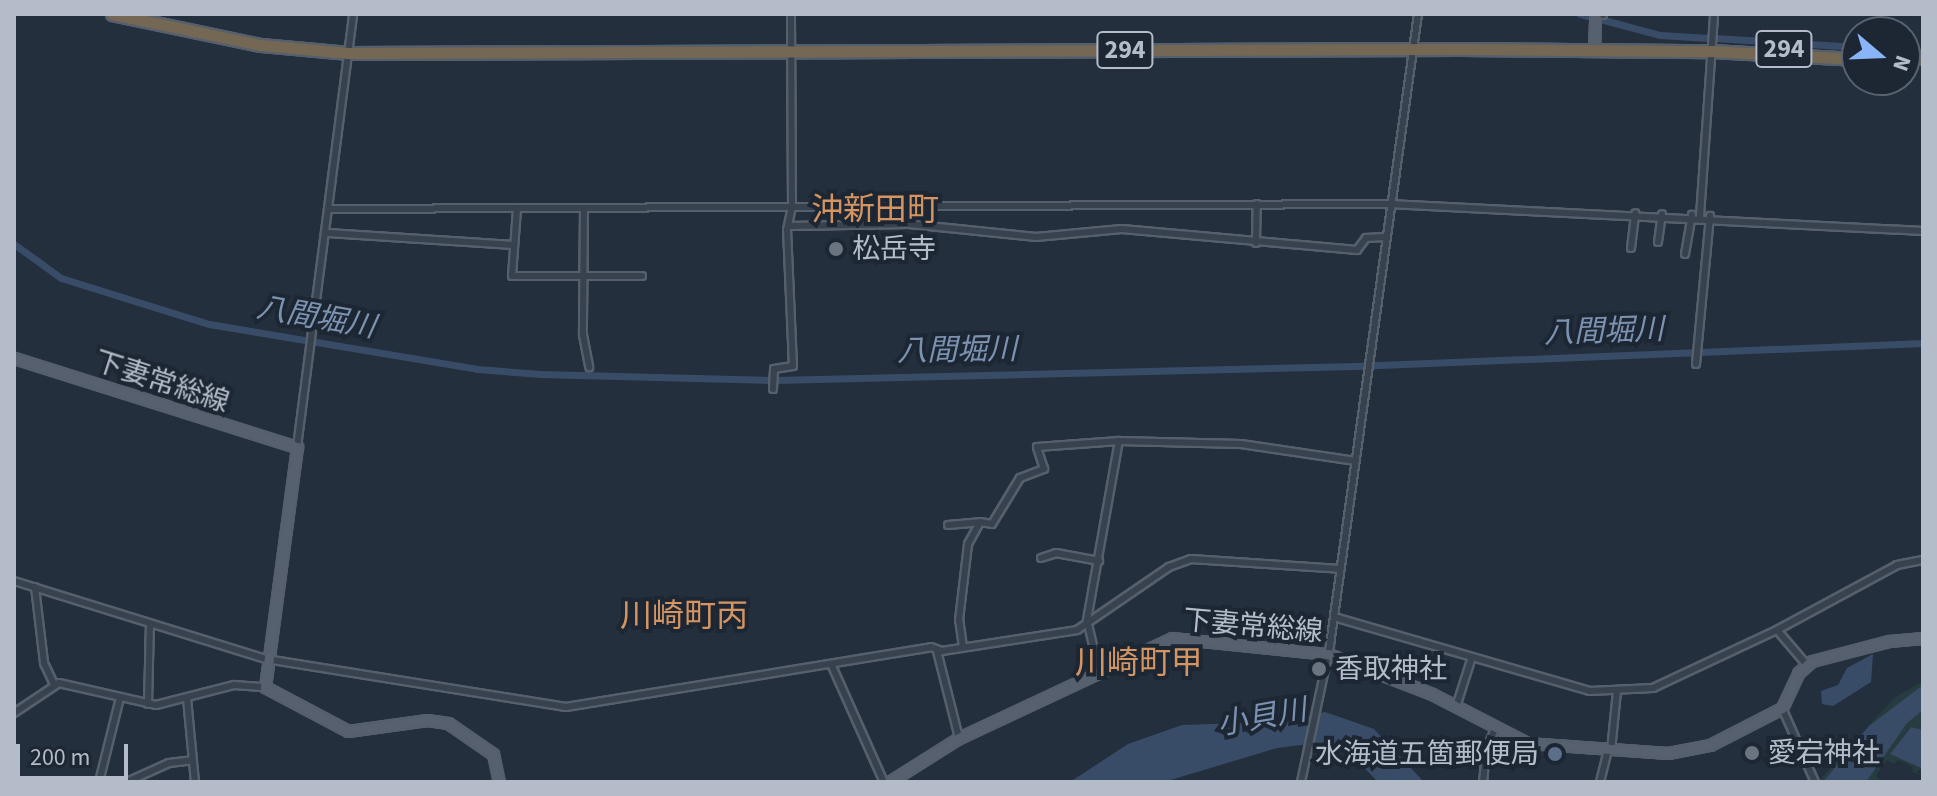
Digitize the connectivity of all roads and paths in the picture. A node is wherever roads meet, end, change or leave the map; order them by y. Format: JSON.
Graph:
{"nodes":[{"id":1,"x":112,"y":14,"type":"edge"},
{"id":2,"x":136,"y":14,"type":"edge"},
{"id":3,"x":353,"y":14,"type":"edge"},
{"id":4,"x":791,"y":14,"type":"edge"},
{"id":5,"x":1418,"y":14,"type":"edge"},
{"id":6,"x":1601,"y":14,"type":"edge"},
{"id":7,"x":1714,"y":14,"type":"edge"},
{"id":8,"x":1594,"y":46,"type":"junction"},
{"id":9,"x":1413,"y":47,"type":"junction"},
{"id":10,"x":1711,"y":48,"type":"junction"},
{"id":11,"x":791,"y":49,"type":"junction"},
{"id":12,"x":349,"y":50,"type":"junction"},
{"id":13,"x":1841,"y":55,"type":"edge"},
{"id":14,"x":1257,"y":204,"type":"junction"},
{"id":15,"x":1389,"y":204,"type":"junction"},
{"id":16,"x":792,"y":206,"type":"junction"},
{"id":17,"x":584,"y":208,"type":"junction"},
{"id":18,"x":331,"y":209,"type":"junction"},
{"id":19,"x":517,"y":209,"type":"junction"},
{"id":20,"x":1635,"y":213,"type":"junction"},
{"id":21,"x":1662,"y":214,"type":"junction"},
{"id":22,"x":1696,"y":216,"type":"junction"},
{"id":23,"x":1710,"y":216,"type":"junction"},
{"id":24,"x":790,"y":226,"type":"junction"},
{"id":25,"x":1923,"y":231,"type":"edge"},
{"id":26,"x":328,"y":233,"type":"junction"},
{"id":27,"x":1385,"y":237,"type":"junction"},
{"id":28,"x":1658,"y":242,"type":"dead end"},
{"id":29,"x":1256,"y":243,"type":"junction"},
{"id":30,"x":514,"y":245,"type":"junction"},
{"id":31,"x":1631,"y":248,"type":"dead end"},
{"id":32,"x":1685,"y":254,"type":"dead end"},
{"id":33,"x":642,"y":276,"type":"dead end"},
{"id":34,"x":583,"y":278,"type":"junction"},
{"id":35,"x":14,"y":358,"type":"edge"},
{"id":36,"x":1696,"y":363,"type":"dead end"},
{"id":37,"x":589,"y":367,"type":"dead end"},
{"id":38,"x":773,"y":389,"type":"dead end"},
{"id":39,"x":1119,"y":441,"type":"junction"},
{"id":40,"x":297,"y":447,"type":"junction"},
{"id":41,"x":1356,"y":461,"type":"junction"},
{"id":42,"x":980,"y":522,"type":"junction"},
{"id":43,"x":948,"y":525,"type":"dead end"},
{"id":44,"x":1041,"y":558,"type":"dead end"},
{"id":45,"x":1923,"y":560,"type":"edge"},
{"id":46,"x":1099,"y":561,"type":"junction"},
{"id":47,"x":1340,"y":569,"type":"junction"},
{"id":48,"x":14,"y":581,"type":"edge"},
{"id":49,"x":35,"y":587,"type":"junction"},
{"id":50,"x":1334,"y":617,"type":"junction"},
{"id":51,"x":150,"y":624,"type":"junction"},
{"id":52,"x":1088,"y":627,"type":"junction"},
{"id":53,"x":1777,"y":630,"type":"junction"},
{"id":54,"x":1923,"y":638,"type":"edge"},
{"id":55,"x":963,"y":647,"type":"junction"},
{"id":56,"x":937,"y":651,"type":"junction"},
{"id":57,"x":1328,"y":654,"type":"junction"},
{"id":58,"x":266,"y":659,"type":"junction"},
{"id":59,"x":1471,"y":660,"type":"junction"},
{"id":60,"x":1806,"y":664,"type":"junction"},
{"id":61,"x":832,"y":666,"type":"junction"},
{"id":62,"x":1099,"y":671,"type":"junction"},
{"id":63,"x":54,"y":684,"type":"junction"},
{"id":64,"x":265,"y":687,"type":"junction"},
{"id":65,"x":1617,"y":691,"type":"junction"},
{"id":66,"x":120,"y":698,"type":"junction"},
{"id":67,"x":187,"y":698,"type":"junction"},
{"id":68,"x":148,"y":704,"type":"junction"},
{"id":69,"x":1456,"y":707,"type":"junction"},
{"id":70,"x":1782,"y":708,"type":"junction"},
{"id":71,"x":14,"y":713,"type":"edge"},
{"id":72,"x":1496,"y":726,"type":"junction"},
{"id":73,"x":959,"y":738,"type":"junction"},
{"id":74,"x":1609,"y":752,"type":"junction"},
{"id":75,"x":192,"y":760,"type":"junction"},
{"id":76,"x":99,"y":782,"type":"edge"},
{"id":77,"x":127,"y":782,"type":"edge"},
{"id":78,"x":195,"y":782,"type":"edge"},
{"id":79,"x":499,"y":782,"type":"edge"},
{"id":80,"x":886,"y":782,"type":"edge"},
{"id":81,"x":1301,"y":782,"type":"edge"},
{"id":82,"x":1483,"y":782,"type":"edge"},
{"id":83,"x":1600,"y":782,"type":"edge"},
{"id":84,"x":1815,"y":782,"type":"edge"}],
"edges":[{"from":1,"to":12,"type":"highway","number":"294"},
{"from":2,"to":12,"type":"highway","number":"294"},
{"from":3,"to":12,"type":"street"},
{"from":4,"to":11,"type":"street"},
{"from":5,"to":9,"type":"street"},
{"from":6,"to":8,"type":"main road"},
{"from":7,"to":10,"type":"street"},
{"from":8,"to":9,"type":"highway","number":"294"},
{"from":8,"to":10,"type":"highway","number":"294"},
{"from":9,"to":11,"type":"highway","number":"294"},
{"from":9,"to":15,"type":"street"},
{"from":10,"to":13,"type":"highway","number":"294"},
{"from":10,"to":22,"type":"street"},
{"from":11,"to":12,"type":"highway","number":"294"},
{"from":11,"to":16,"type":"street"},
{"from":12,"to":18,"type":"street"},
{"from":14,"to":15,"type":"street"},
{"from":14,"to":16,"type":"street"},
{"from":14,"to":29,"type":"street"},
{"from":15,"to":20,"type":"street"},
{"from":15,"to":27,"type":"street"},
{"from":16,"to":17,"type":"street"},
{"from":16,"to":24,"type":"street"},
{"from":17,"to":19,"type":"street"},
{"from":17,"to":34,"type":"street"},
{"from":18,"to":19,"type":"street"},
{"from":18,"to":26,"type":"street"},
{"from":19,"to":30,"type":"street"},
{"from":20,"to":21,"type":"street"},
{"from":20,"to":31,"type":"street"},
{"from":21,"to":22,"type":"street"},
{"from":21,"to":28,"type":"street"},
{"from":22,"to":23,"type":"street"},
{"from":22,"to":32,"type":"street"},
{"from":23,"to":25,"type":"street"},
{"from":23,"to":36,"type":"street"},
{"from":24,"to":29,"type":"street"},
{"from":24,"to":38,"type":"street"},
{"from":26,"to":30,"type":"street"},
{"from":26,"to":40,"type":"street"},
{"from":27,"to":29,"type":"street"},
{"from":27,"to":41,"type":"street"},
{"from":30,"to":34,"type":"street"},
{"from":33,"to":34,"type":"street"},
{"from":34,"to":37,"type":"street"},
{"from":35,"to":40,"type":"main road","name":"下妻常総線"},
{"from":39,"to":41,"type":"street"},
{"from":39,"to":42,"type":"street"},
{"from":39,"to":46,"type":"street"},
{"from":40,"to":58,"type":"main road"},
{"from":41,"to":47,"type":"street"},
{"from":42,"to":43,"type":"street"},
{"from":42,"to":55,"type":"street"},
{"from":44,"to":46,"type":"street"},
{"from":45,"to":53,"type":"street"},
{"from":46,"to":52,"type":"street"},
{"from":47,"to":50,"type":"street"},
{"from":47,"to":52,"type":"street"},
{"from":48,"to":49,"type":"street"},
{"from":49,"to":51,"type":"street"},
{"from":49,"to":63,"type":"street"},
{"from":50,"to":57,"type":"street"},
{"from":50,"to":59,"type":"street"},
{"from":51,"to":58,"type":"street"},
{"from":51,"to":68,"type":"street"},
{"from":52,"to":55,"type":"street"},
{"from":52,"to":62,"type":"street"},
{"from":53,"to":60,"type":"street"},
{"from":53,"to":65,"type":"street"},
{"from":54,"to":60,"type":"main road"},
{"from":55,"to":56,"type":"street"},
{"from":56,"to":61,"type":"street"},
{"from":56,"to":73,"type":"street"},
{"from":57,"to":62,"type":"main road","name":"下妻常総線"},
{"from":57,"to":69,"type":"main road","name":"下妻常総線"},
{"from":57,"to":81,"type":"street"},
{"from":58,"to":61,"type":"street"},
{"from":58,"to":64,"type":"main road"},
{"from":59,"to":65,"type":"street"},
{"from":59,"to":69,"type":"street"},
{"from":60,"to":70,"type":"main road"},
{"from":61,"to":80,"type":"street"},
{"from":62,"to":73,"type":"main road","name":"下妻常総線"},
{"from":63,"to":66,"type":"street"},
{"from":63,"to":71,"type":"street"},
{"from":64,"to":67,"type":"street"},
{"from":64,"to":79,"type":"main road"},
{"from":65,"to":74,"type":"street"},
{"from":66,"to":68,"type":"street"},
{"from":66,"to":76,"type":"street"},
{"from":67,"to":68,"type":"street"},
{"from":67,"to":75,"type":"street"},
{"from":69,"to":72,"type":"main road","name":"下妻常総線"},
{"from":70,"to":74,"type":"main road","name":"下妻常総線"},
{"from":70,"to":84,"type":"street"},
{"from":72,"to":74,"type":"main road","name":"下妻常総線"},
{"from":72,"to":82,"type":"street"},
{"from":73,"to":80,"type":"main road","name":"下妻常総線"},
{"from":74,"to":83,"type":"street"},
{"from":75,"to":77,"type":"street"},
{"from":75,"to":78,"type":"street"}]}
